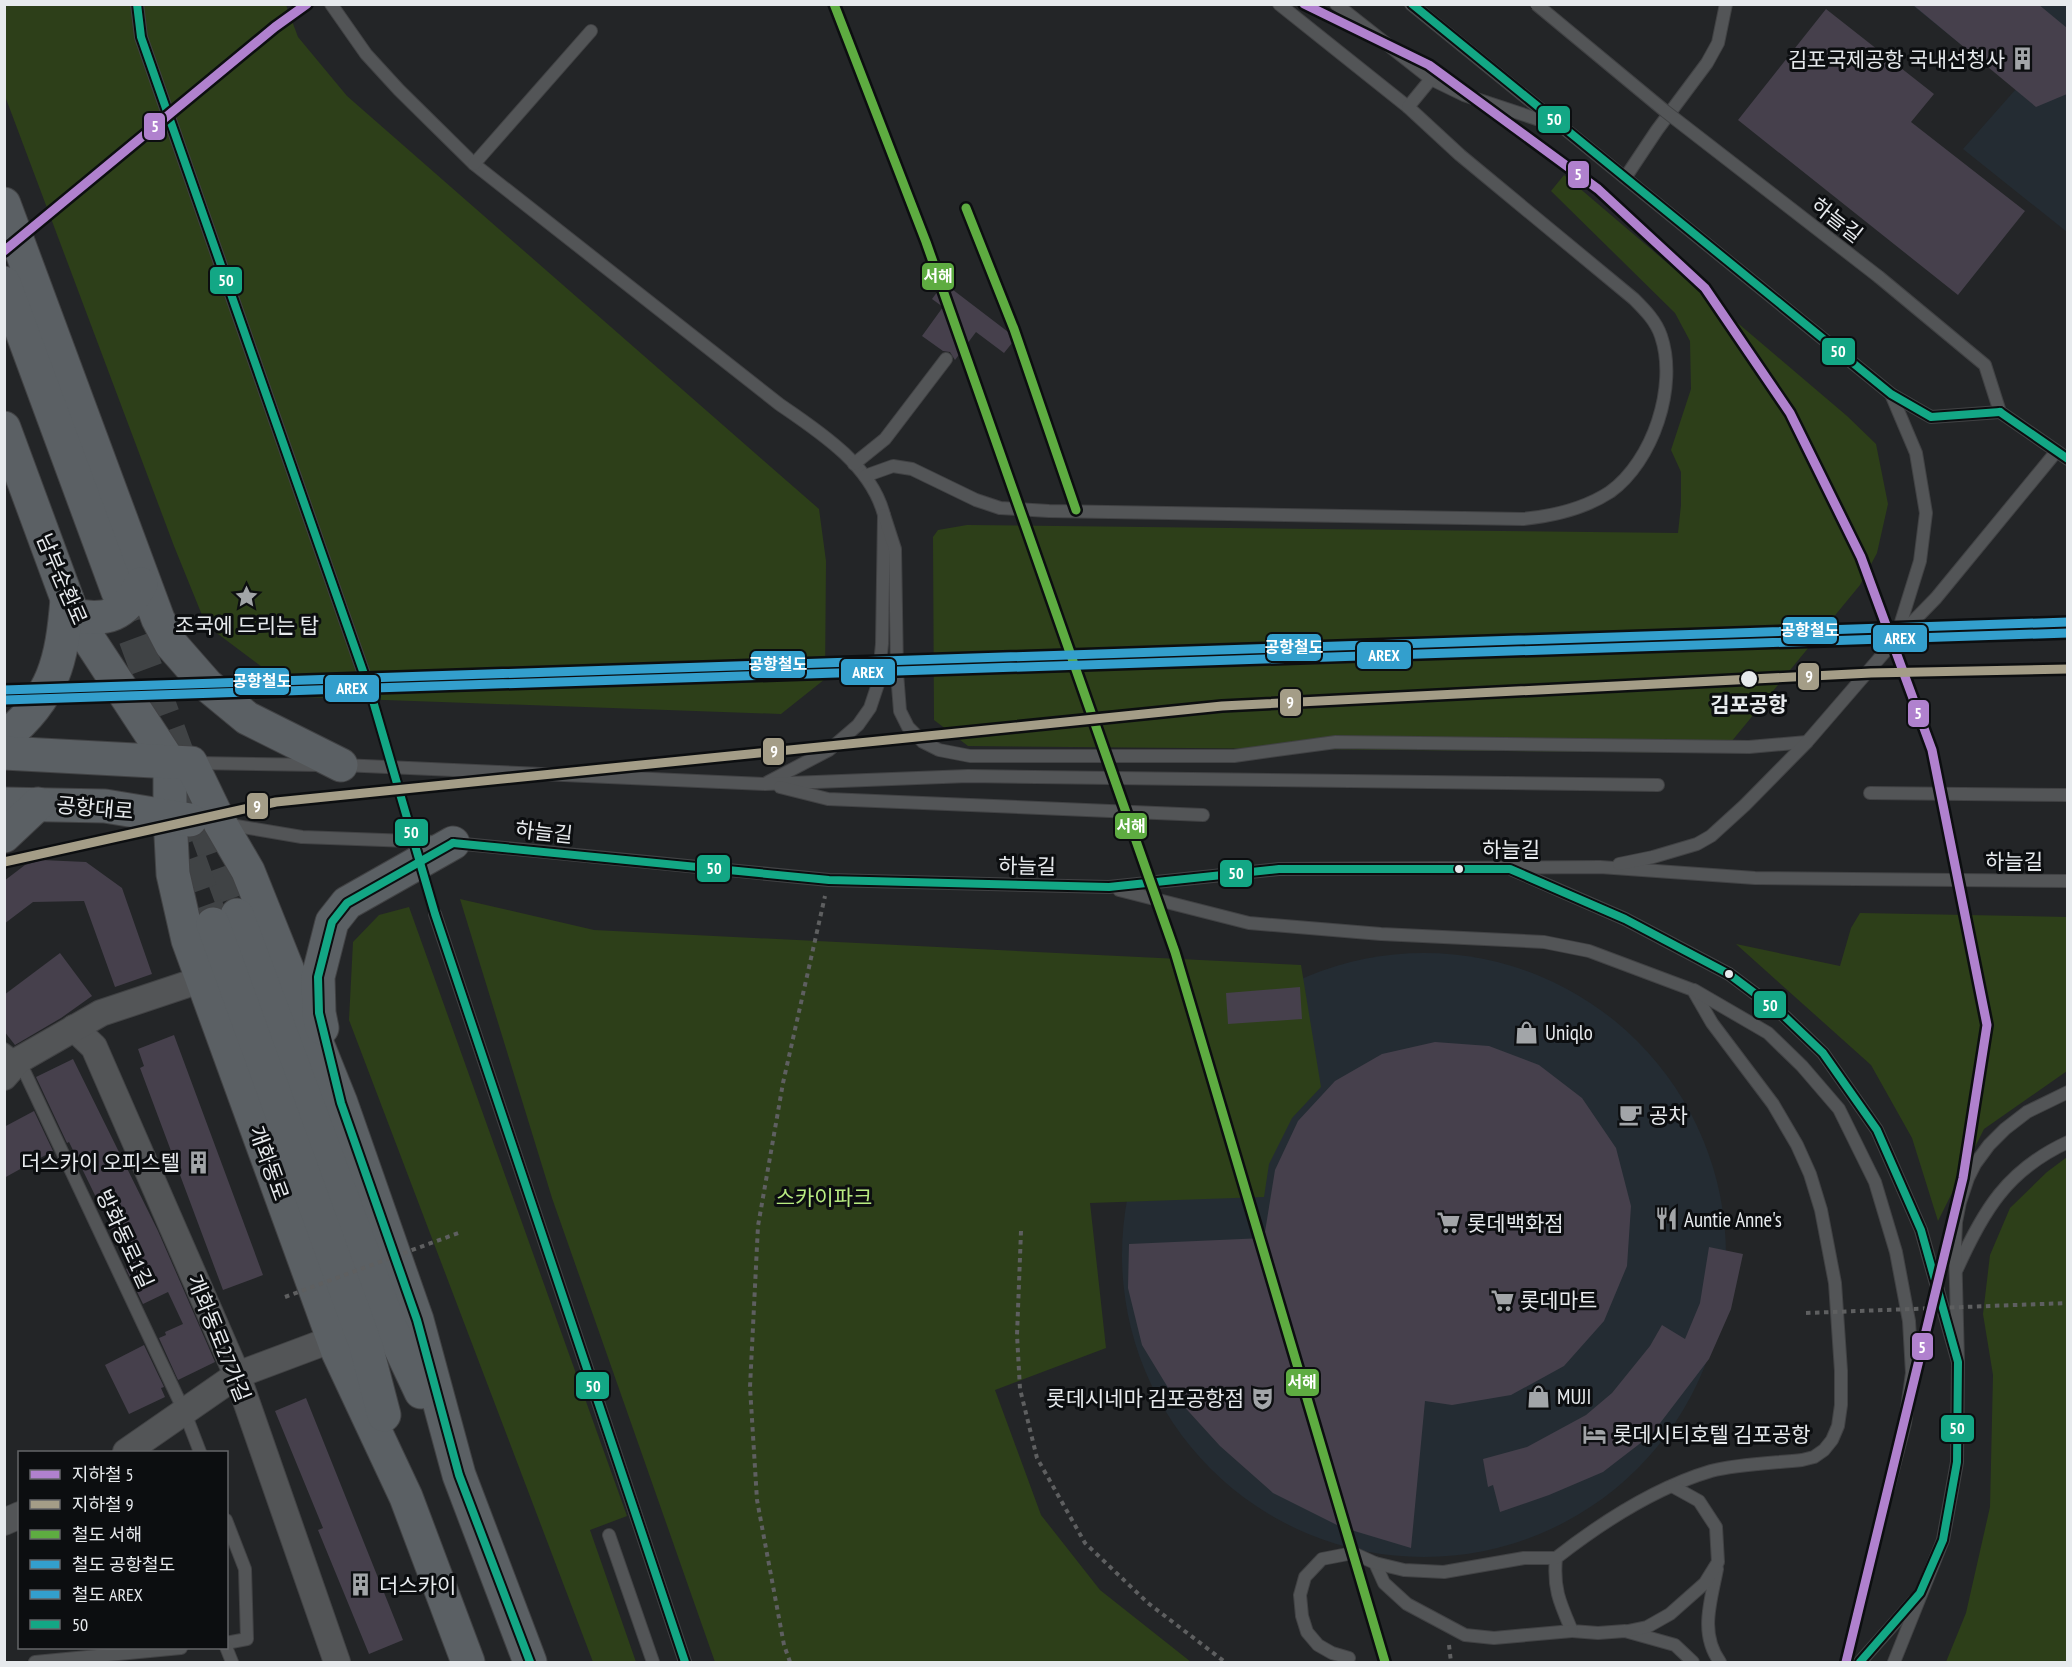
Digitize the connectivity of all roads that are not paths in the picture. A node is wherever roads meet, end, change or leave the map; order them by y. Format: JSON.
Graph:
{"nodes":[{"id":1,"x":137,"y":4,"type":"edge"},
{"id":2,"x":331,"y":4,"type":"edge"},
{"id":3,"x":1279,"y":4,"type":"edge"},
{"id":4,"x":1336,"y":4,"type":"edge"},
{"id":5,"x":1411,"y":4,"type":"edge"},
{"id":6,"x":1536,"y":4,"type":"edge"},
{"id":7,"x":1726,"y":4,"type":"edge"},
{"id":8,"x":591,"y":31,"type":"dead end"},
{"id":9,"x":1431,"y":79,"type":"junction"},
{"id":10,"x":1408,"y":107,"type":"junction"},
{"id":11,"x":1562,"y":127,"type":"junction"},
{"id":12,"x":474,"y":164,"type":"junction"},
{"id":13,"x":1625,"y":178,"type":"junction"},
{"id":14,"x":4,"y":204,"type":"edge"},
{"id":15,"x":4,"y":283,"type":"edge"},
{"id":16,"x":4,"y":349,"type":"edge"},
{"id":17,"x":946,"y":359,"type":"dead end"},
{"id":18,"x":1891,"y":394,"type":"junction"},
{"id":19,"x":2000,"y":412,"type":"junction"},
{"id":20,"x":4,"y":428,"type":"edge"},
{"id":21,"x":2056,"y":452,"type":"junction"},
{"id":22,"x":2067,"y":459,"type":"edge"},
{"id":23,"x":854,"y":464,"type":"junction"},
{"id":24,"x":865,"y":476,"type":"junction"},
{"id":25,"x":884,"y":515,"type":"junction"},
{"id":26,"x":100,"y":597,"type":"junction"},
{"id":27,"x":1896,"y":639,"type":"junction"},
{"id":28,"x":371,"y":694,"type":"dead end"},
{"id":29,"x":4,"y":738,"type":"edge"},
{"id":30,"x":1807,"y":742,"type":"junction"},
{"id":31,"x":4,"y":753,"type":"edge"},
{"id":32,"x":181,"y":763,"type":"junction"},
{"id":33,"x":341,"y":765,"type":"junction"},
{"id":34,"x":765,"y":783,"type":"junction"},
{"id":35,"x":1658,"y":785,"type":"dead end"},
{"id":36,"x":1870,"y":793,"type":"dead end"},
{"id":37,"x":2067,"y":795,"type":"edge"},
{"id":38,"x":4,"y":804,"type":"edge"},
{"id":39,"x":38,"y":804,"type":"junction"},
{"id":40,"x":1203,"y":815,"type":"dead end"},
{"id":41,"x":170,"y":818,"type":"junction"},
{"id":42,"x":220,"y":823,"type":"junction"},
{"id":43,"x":4,"y":836,"type":"edge"},
{"id":44,"x":453,"y":843,"type":"junction"},
{"id":45,"x":1600,"y":867,"type":"junction"},
{"id":46,"x":1510,"y":869,"type":"junction"},
{"id":47,"x":2067,"y":881,"type":"edge"},
{"id":48,"x":1109,"y":888,"type":"junction"},
{"id":49,"x":435,"y":914,"type":"dead end"},
{"id":50,"x":226,"y":923,"type":"junction"},
{"id":51,"x":203,"y":979,"type":"junction"},
{"id":52,"x":1693,"y":990,"type":"junction"},
{"id":53,"x":74,"y":1028,"type":"junction"},
{"id":54,"x":9,"y":1062,"type":"edge"},
{"id":55,"x":2067,"y":1092,"type":"edge"},
{"id":56,"x":341,"y":1103,"type":"junction"},
{"id":57,"x":2067,"y":1142,"type":"edge"},
{"id":58,"x":1955,"y":1273,"type":"junction"},
{"id":59,"x":333,"y":1339,"type":"junction"},
{"id":60,"x":1958,"y":1362,"type":"junction"},
{"id":61,"x":237,"y":1375,"type":"junction"},
{"id":62,"x":185,"y":1413,"type":"junction"},
{"id":63,"x":128,"y":1451,"type":"edge"},
{"id":64,"x":200,"y":1451,"type":"edge"},
{"id":65,"x":459,"y":1475,"type":"junction"},
{"id":66,"x":1672,"y":1485,"type":"junction"},
{"id":67,"x":1888,"y":1490,"type":"dead end"},
{"id":68,"x":406,"y":1497,"type":"junction"},
{"id":69,"x":18,"y":1516,"type":"edge"},
{"id":70,"x":4,"y":1522,"type":"edge"},
{"id":71,"x":228,"y":1525,"type":"edge"},
{"id":72,"x":609,"y":1535,"type":"dead end"},
{"id":73,"x":1556,"y":1558,"type":"junction"},
{"id":74,"x":1718,"y":1562,"type":"junction"},
{"id":75,"x":1375,"y":1563,"type":"junction"},
{"id":76,"x":1920,"y":1593,"type":"junction"},
{"id":77,"x":1572,"y":1631,"type":"junction"},
{"id":78,"x":1625,"y":1631,"type":"junction"},
{"id":79,"x":228,"y":1643,"type":"edge"},
{"id":80,"x":162,"y":1649,"type":"edge"},
{"id":81,"x":1349,"y":1658,"type":"dead end"},
{"id":82,"x":35,"y":1662,"type":"edge"},
{"id":83,"x":337,"y":1662,"type":"edge"},
{"id":84,"x":468,"y":1662,"type":"edge"},
{"id":85,"x":530,"y":1662,"type":"edge"},
{"id":86,"x":653,"y":1662,"type":"edge"},
{"id":87,"x":685,"y":1662,"type":"edge"},
{"id":88,"x":1694,"y":1662,"type":"edge"},
{"id":89,"x":1720,"y":1662,"type":"edge"},
{"id":90,"x":1860,"y":1662,"type":"edge"},
{"id":91,"x":1894,"y":1662,"type":"edge"}],
"edges":[{"from":1,"to":28,"type":"lane"},
{"from":2,"to":12,"type":"lane"},
{"from":3,"to":10,"type":"lane"},
{"from":4,"to":9,"type":"lane","name":"하늘길"},
{"from":5,"to":11,"type":"lane","name":"하늘길"},
{"from":6,"to":19,"type":"lane","name":"하늘길","bridge":true},
{"from":7,"to":13,"type":"lane"},
{"from":8,"to":12,"type":"lane"},
{"from":9,"to":10,"type":"lane"},
{"from":9,"to":11,"type":"lane","name":"하늘길"},
{"from":10,"to":24,"type":"lane"},
{"from":11,"to":13,"type":"lane","name":"하늘길"},
{"from":12,"to":23,"type":"lane"},
{"from":13,"to":18,"type":"lane","name":"하늘길"},
{"from":14,"to":26,"type":"main road","name":"남부순환로"},
{"from":15,"to":26,"type":"main road","name":"남부순환로"},
{"from":16,"to":26,"type":"main road","name":"남부순환로"},
{"from":17,"to":23,"type":"lane"},
{"from":18,"to":19,"type":"lane","name":"하늘길"},
{"from":18,"to":27,"type":"lane","name":"하늘길"},
{"from":19,"to":21,"type":"lane"},
{"from":20,"to":26,"type":"main road","name":"남부순환로"},
{"from":21,"to":22,"type":"lane"},
{"from":21,"to":27,"type":"lane","name":"하늘길"},
{"from":23,"to":24,"type":"lane"},
{"from":24,"to":25,"type":"lane"},
{"from":25,"to":30,"type":"lane"},
{"from":25,"to":34,"type":"lane"},
{"from":26,"to":29,"type":"main road"},
{"from":26,"to":32,"type":"main road","name":"남부순환로"},
{"from":26,"to":33,"type":"main road"},
{"from":27,"to":30,"type":"lane","name":"하늘길"},
{"from":30,"to":45,"type":"lane","name":"하늘길"},
{"from":31,"to":32,"type":"main road"},
{"from":32,"to":33,"type":"lane"},
{"from":32,"to":41,"type":"main road"},
{"from":32,"to":42,"type":"main road","name":"남부순환로"},
{"from":33,"to":34,"type":"lane"},
{"from":34,"to":35,"type":"lane"},
{"from":34,"to":40,"type":"lane"},
{"from":36,"to":37,"type":"lane"},
{"from":38,"to":39,"type":"main road","name":"공항대로"},
{"from":39,"to":41,"type":"main road","name":"공항대로"},
{"from":39,"to":43,"type":"main road"},
{"from":41,"to":42,"type":"main road","name":"공항대로"},
{"from":41,"to":50,"type":"main road","name":"개화동로"},
{"from":42,"to":44,"type":"lane","name":"하늘길"},
{"from":42,"to":50,"type":"main road","name":"개화동로"},
{"from":44,"to":48,"type":"lane","name":"하늘길"},
{"from":44,"to":56,"type":"main road"},
{"from":45,"to":46,"type":"lane","name":"하늘길"},
{"from":45,"to":47,"type":"lane","name":"하늘길"},
{"from":46,"to":48,"type":"lane","name":"하늘길"},
{"from":46,"to":60,"type":"lane"},
{"from":48,"to":52,"type":"lane"},
{"from":49,"to":87,"type":"lane"},
{"from":50,"to":51,"type":"main road","name":"개화동로"},
{"from":50,"to":56,"type":"main road","name":"개화동로"},
{"from":50,"to":65,"type":"main road","name":"개화동로"},
{"from":50,"to":68,"type":"main road","name":"개화동로"},
{"from":51,"to":53,"type":"street"},
{"from":51,"to":59,"type":"main road","name":"개화동로"},
{"from":52,"to":66,"type":"lane"},
{"from":52,"to":67,"type":"lane"},
{"from":53,"to":54,"type":"street"},
{"from":53,"to":61,"type":"street","name":"개화동로27가길"},
{"from":54,"to":62,"type":"lane","name":"방화동로1길"},
{"from":55,"to":58,"type":"lane"},
{"from":56,"to":65,"type":"main road","name":"개화동로"},
{"from":57,"to":58,"type":"lane"},
{"from":58,"to":60,"type":"lane"},
{"from":59,"to":61,"type":"street"},
{"from":59,"to":68,"type":"main road","name":"개화동로"},
{"from":60,"to":76,"type":"lane"},
{"from":61,"to":62,"type":"street"},
{"from":61,"to":83,"type":"street","name":"개화동로27가길"},
{"from":62,"to":63,"type":"street"},
{"from":62,"to":64,"type":"lane","name":"방화동로1길"},
{"from":65,"to":85,"type":"main road","name":"개화동로"},
{"from":66,"to":73,"type":"lane"},
{"from":66,"to":74,"type":"lane"},
{"from":68,"to":84,"type":"main road","name":"개화동로"},
{"from":69,"to":70,"type":"street"},
{"from":71,"to":79,"type":"lane"},
{"from":72,"to":86,"type":"lane"},
{"from":73,"to":75,"type":"lane"},
{"from":73,"to":77,"type":"lane"},
{"from":74,"to":78,"type":"lane"},
{"from":74,"to":89,"type":"lane"},
{"from":75,"to":77,"type":"lane"},
{"from":75,"to":81,"type":"lane"},
{"from":76,"to":90,"type":"lane"},
{"from":76,"to":91,"type":"lane"},
{"from":77,"to":78,"type":"lane"},
{"from":78,"to":88,"type":"lane"},
{"from":80,"to":82,"type":"lane"}]}
